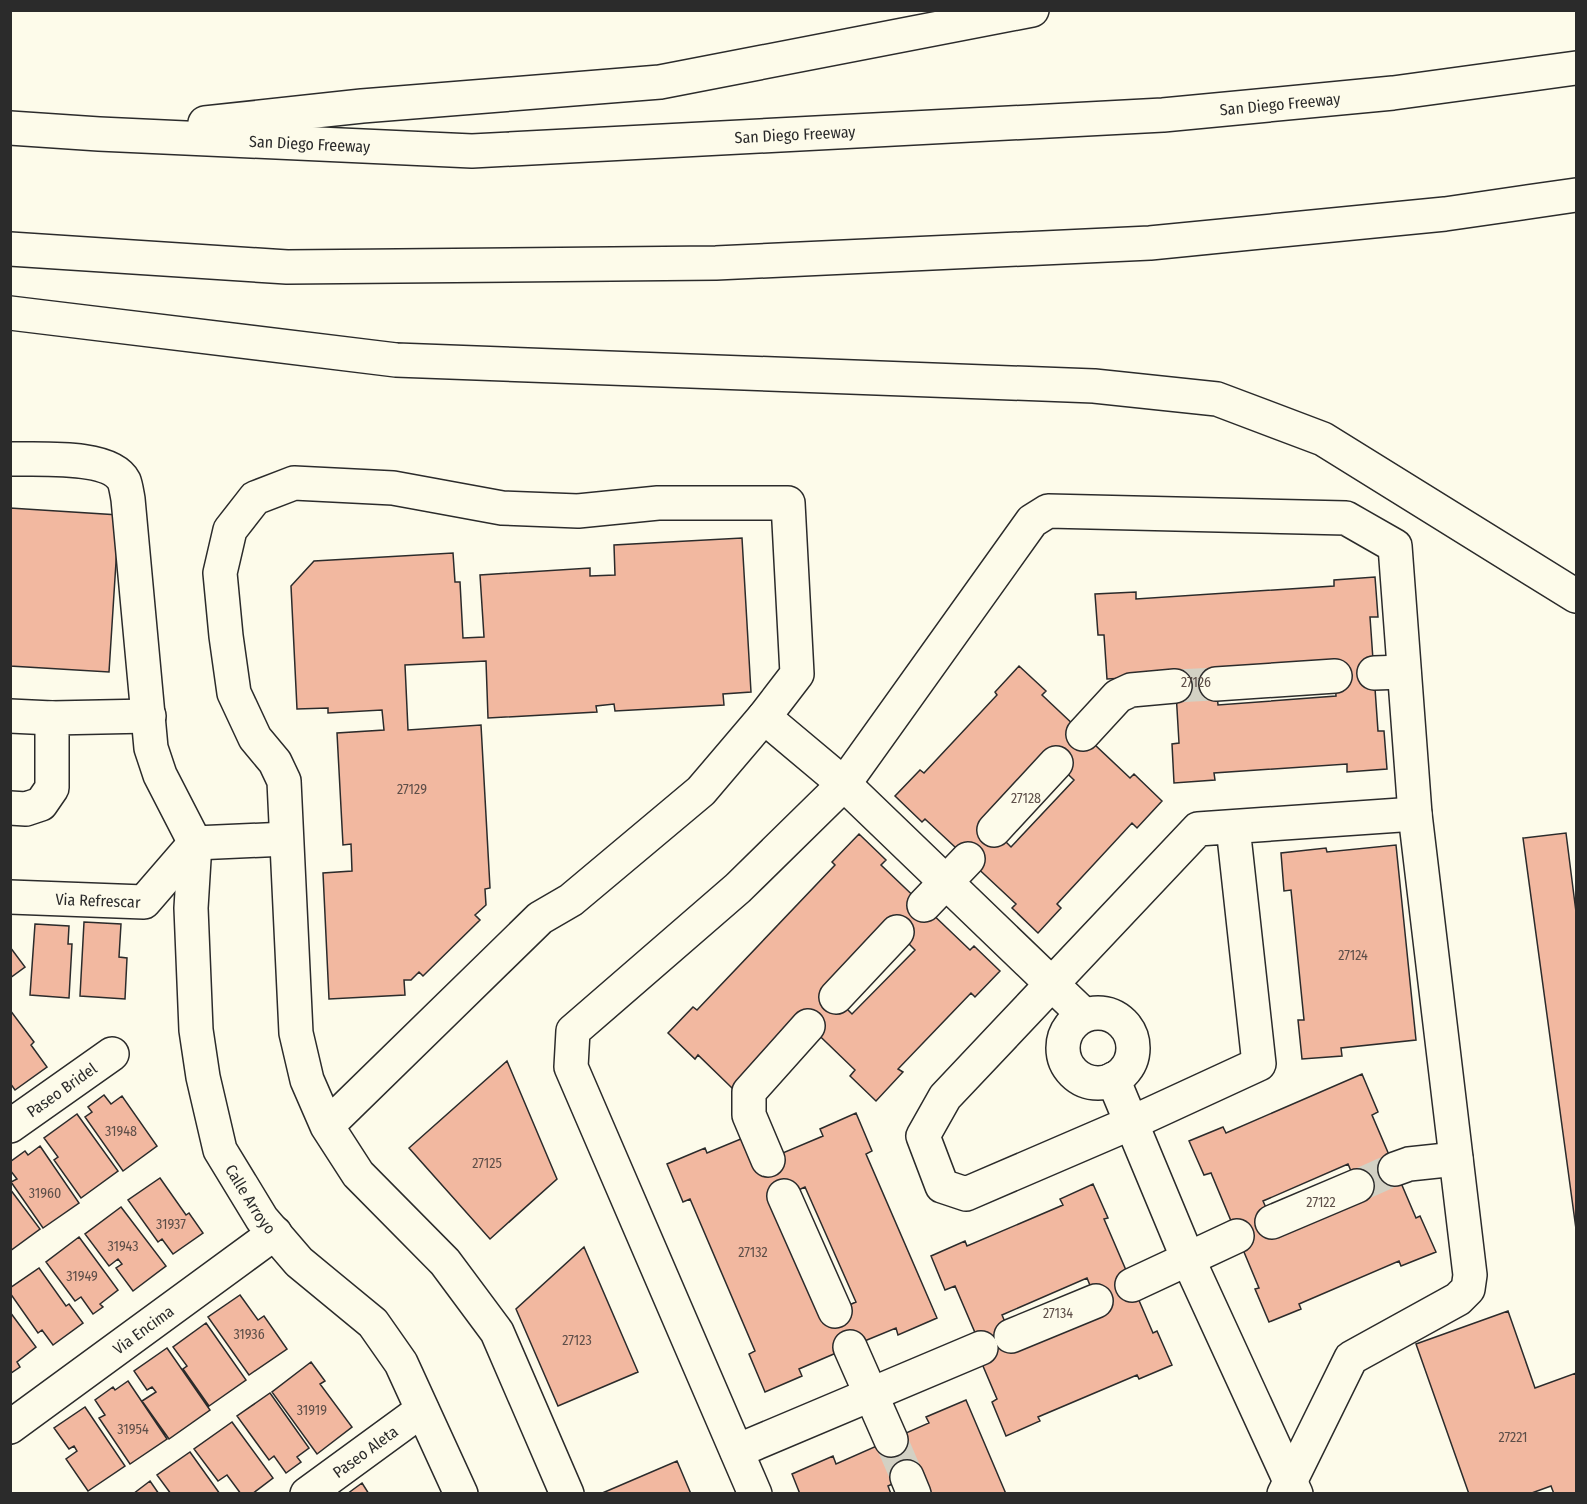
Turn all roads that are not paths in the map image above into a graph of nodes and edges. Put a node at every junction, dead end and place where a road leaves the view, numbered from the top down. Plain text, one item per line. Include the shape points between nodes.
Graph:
1 (1032, 10) edge
2 (1576, 68) edge
3 (10, 128) edge
4 (99, 134) junction
5 (1576, 195) edge
6 (10, 249) edge
7 (10, 313) edge
8 (10, 459) edge
9 (1576, 596) edge
10 (1335, 676) dead end
11 (1216, 684) tunnel mouth
12 (1176, 686) tunnel mouth
13 (10, 716) edge
14 (149, 716) junction
15 (764, 717) junction
16 (52, 718) junction
17 (1083, 734) dead end
18 (1056, 763) dead end
19 (844, 784) junction
20 (10, 808) edge
21 (1415, 814) junction
22 (1233, 827) junction
23 (994, 830) dead end
24 (286, 839) junction
25 (195, 843) junction
26 (968, 859) dead end
27 (935, 894) junction
28 (10, 897) edge
29 (897, 932) dead end
30 (1051, 983) junction
31 (836, 997) dead end
32 (1083, 1015) junction
33 (808, 1026) dead end
34 (112, 1054) dead end
35 (1113, 1079) junction
36 (1131, 1123) junction
37 (10, 1126) edge
38 (327, 1126) junction
39 (1456, 1159) junction
40 (768, 1160) dead end
41 (1395, 1169) tunnel mouth
42 (1357, 1185) tunnel mouth
43 (784, 1196) dead end
44 (1272, 1222) dead end
45 (275, 1233) junction
46 (1238, 1236) dead end
47 (1188, 1259) junction
48 (1132, 1285) dead end
49 (1096, 1300) dead end
50 (835, 1311) dead end
51 (1011, 1336) dead end
52 (850, 1347) dead end
53 (981, 1348) dead end
54 (871, 1395) junction
55 (422, 1410) junction
56 (10, 1426) edge
57 (891, 1440) tunnel mouth
58 (737, 1451) junction
59 (1290, 1489) edge
60 (307, 1494) edge
61 (460, 1494) edge
62 (567, 1494) edge
63 (755, 1494) edge

1 - 4 main road via 660,82 362,106
2 - 4 main road, San Diego Freeway via 1393,93 1163,115 472,151
3 - 4 main road, San Diego Freeway
5 - 6 main road via 1445,214 1150,243 716,263 287,267
7 - 9 main road via 396,360 1094,386 1216,399 1323,439
8 - 14 main road via 93,462 113,470 123,480
10 - 11 main road
12 - 17 main road via 1131,690 1118,696
13 - 16 main road
14 - 16 main road
14 - 25 main road via 151,748 160,775
15 - 19 main road
15 - 24 main road via 797,674 788,503 658,503 567,510 502,508 393,488 294,483 255,498 230,530 220,573 234,693 255,738 275,762 284,781
15 - 38 main road via 701,790 571,900 540,918
16 - 20 main road via 52,788 41,804 26,809
18 - 23 main road
19 - 21 main road via 1032,521 1048,511 1346,518 1395,546 1389,673
19 - 27 main road
19 - 58 main road via 738,888 573,1031 571,1067
21 - 22 main road
21 - 39 main road
22 - 30 main road via 1198,829
22 - 36 main road via 1259,1064
24 - 25 main road
24 - 38 main road via 296,1033 307,1080
25 - 28 main road, Via Refrescar via 144,902
25 - 45 main road, Calle Arroyo via 191,908 193,977 203,1077 220,1150 262,1219
26 - 27 main road
27 - 30 main road
29 - 31 main road
30 - 32 main road
30 - 36 main road via 945,1097 923,1136 942,1186 966,1194
32 - 35 main road via 1107,1013 1118,1019 1131,1038 1130,1062
32 - 35 main road via 1067,1030 1063,1041 1066,1063 1081,1079
33 - 40 main road via 749,1092 749,1115
34 - 37 main road, Paseo Bridel
35 - 36 main road
36 - 47 main road
38 - 62 main road via 358,1174 446,1262 497,1332
39 - 41 main road
39 - 59 main road via 1470,1275 1468,1289 1458,1299 1351,1358
42 - 44 main road
43 - 50 main road
45 - 55 main road, Calle Arroyo via 299,1262 373,1323 401,1363
45 - 56 main road, Via Encima
46 - 47 main road
47 - 48 main road
47 - 59 main road
49 - 51 main road
52 - 54 main road
53 - 54 main road
54 - 57 main road
54 - 58 main road
55 - 60 main road, Paseo Aleta
55 - 61 main road, Calle Arroyo
58 - 63 main road

